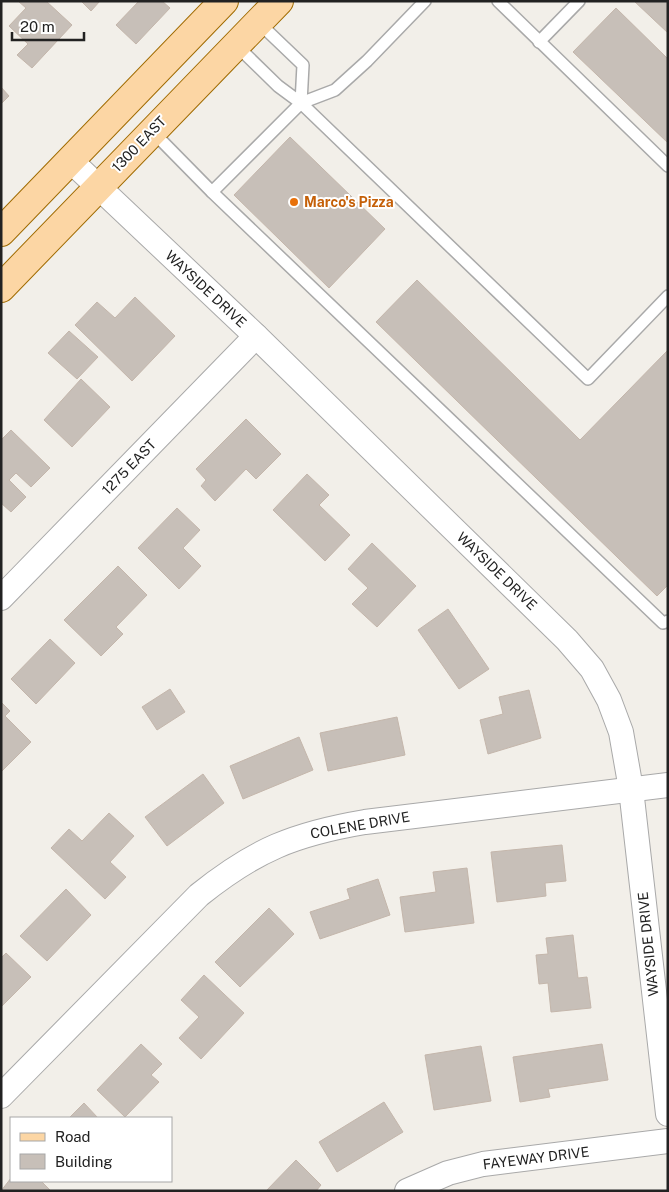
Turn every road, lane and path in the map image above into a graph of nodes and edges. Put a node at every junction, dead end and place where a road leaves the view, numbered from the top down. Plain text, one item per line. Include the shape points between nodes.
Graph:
1 (279, 1) edge
2 (425, 1) edge
3 (498, 1) edge
4 (579, 1) edge
5 (218, 7) edge
6 (258, 22) junction
7 (540, 42) junction
8 (236, 45) junction
9 (301, 104) junction
10 (152, 132) junction
11 (71, 161) junction
12 (668, 166) edge
13 (98, 187) junction
14 (212, 192) junction
15 (1, 232) edge
16 (1, 288) edge
17 (668, 296) edge
18 (256, 336) junction
19 (1, 598) edge
20 (668, 621) edge
21 (668, 785) edge
22 (631, 789) junction
23 (1, 1096) edge
24 (668, 1114) edge
25 (668, 1142) edge
26 (407, 1191) edge

1 - 6 main road, 1300 EAST
2 - 9 lane via 335,90
3 - 7 lane
4 - 7 lane
5 - 8 main road
5 - 11 main road
6 - 8 main road, 1300 EAST
6 - 9 lane via 303,65
7 - 12 lane
8 - 9 lane
8 - 10 main road, 1300 EAST
9 - 14 lane
9 - 17 lane via 588,379
10 - 13 main road, 1300 EAST
10 - 14 lane
11 - 13 street, WAYSIDE DRIVE
11 - 15 main road
13 - 16 main road, 1300 EAST
13 - 18 street, WAYSIDE DRIVE
14 - 20 lane via 663,623
18 - 19 street, 1275 EAST
18 - 22 street, WAYSIDE DRIVE via 567,640 592,669 621,732
21 - 22 street, COLENE DRIVE
22 - 23 street, COLENE DRIVE via 337,826 293,838 258,854 226,873 199,895
22 - 24 street, WAYSIDE DRIVE
25 - 26 street, FAYEWAY DRIVE via 482,1164 448,1173

